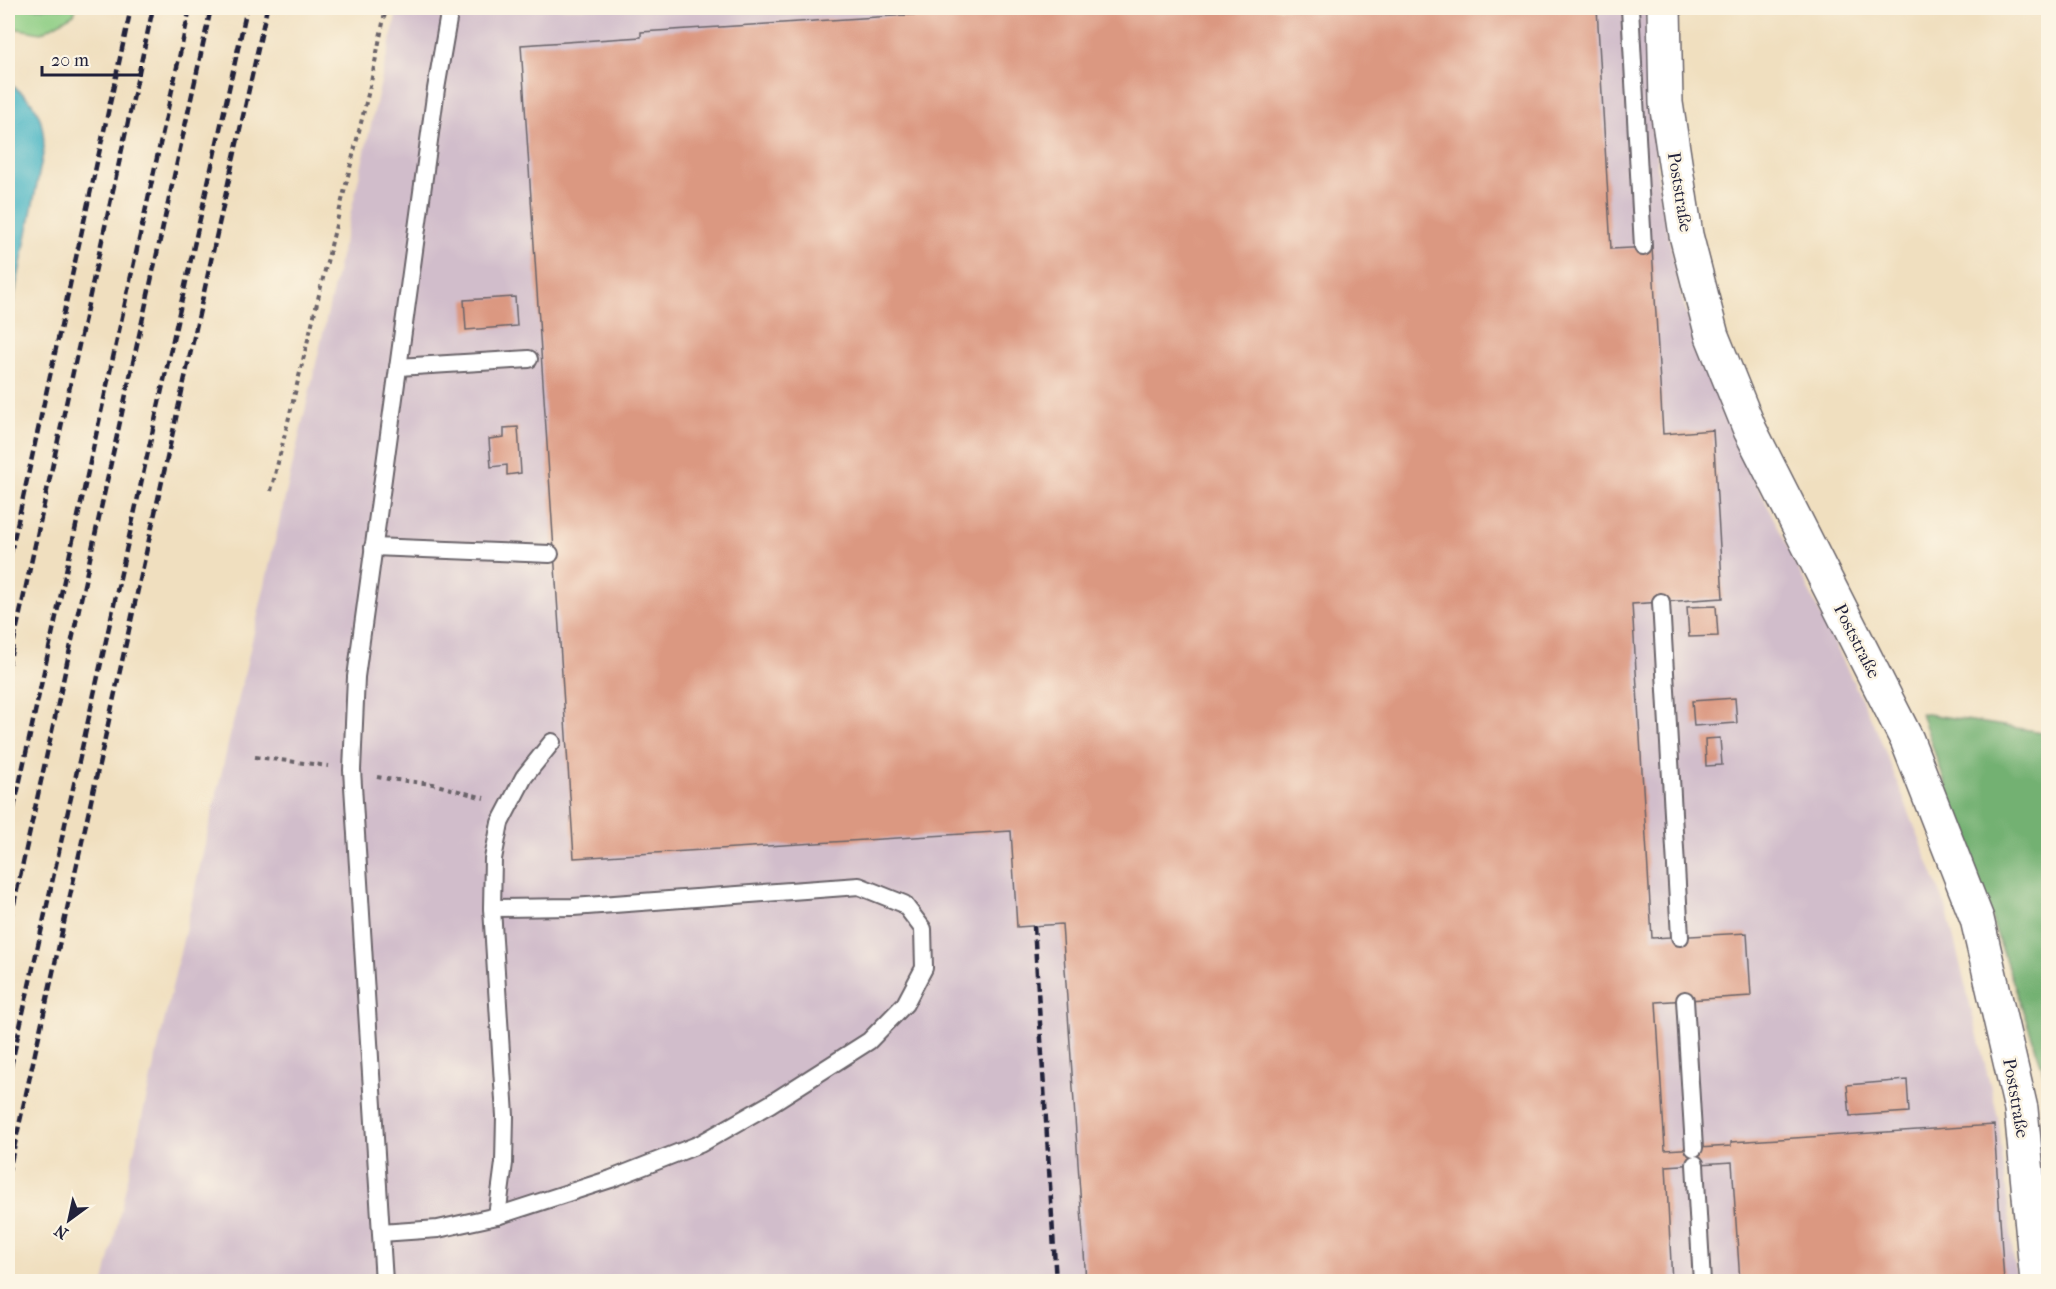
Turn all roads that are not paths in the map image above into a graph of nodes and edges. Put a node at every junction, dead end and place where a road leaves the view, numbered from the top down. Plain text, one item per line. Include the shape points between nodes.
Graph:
1 (450, 8) edge
2 (1630, 8) edge
3 (1664, 8) edge
4 (1642, 247) dead end
5 (529, 360) dead end
6 (398, 367) junction
7 (373, 547) junction
8 (550, 554) dead end
9 (1661, 602) dead end
10 (552, 742) dead end
11 (492, 908) junction
12 (1680, 937) dead end
13 (1685, 1000) dead end
14 (497, 1216) junction
15 (381, 1233) junction
16 (384, 1281) edge
17 (1702, 1281) edge
18 (2037, 1281) edge

1 - 6 lane
2 - 4 lane
3 - 18 street, Poststraße via 1666,103 1686,235 1712,336 1750,430 1907,740 1977,919 2021,1109
5 - 6 lane
6 - 7 lane
7 - 8 lane
7 - 15 lane via 356,677 352,770
9 - 12 lane
10 - 11 lane via 524,777 500,823 493,860
11 - 14 lane via 505,1116
11 - 14 lane via 573,907 859,886 904,904 923,929 924,968 905,1004 869,1041 770,1104 700,1144 611,1179
13 - 17 lane
14 - 15 lane via 438,1229
15 - 16 lane

